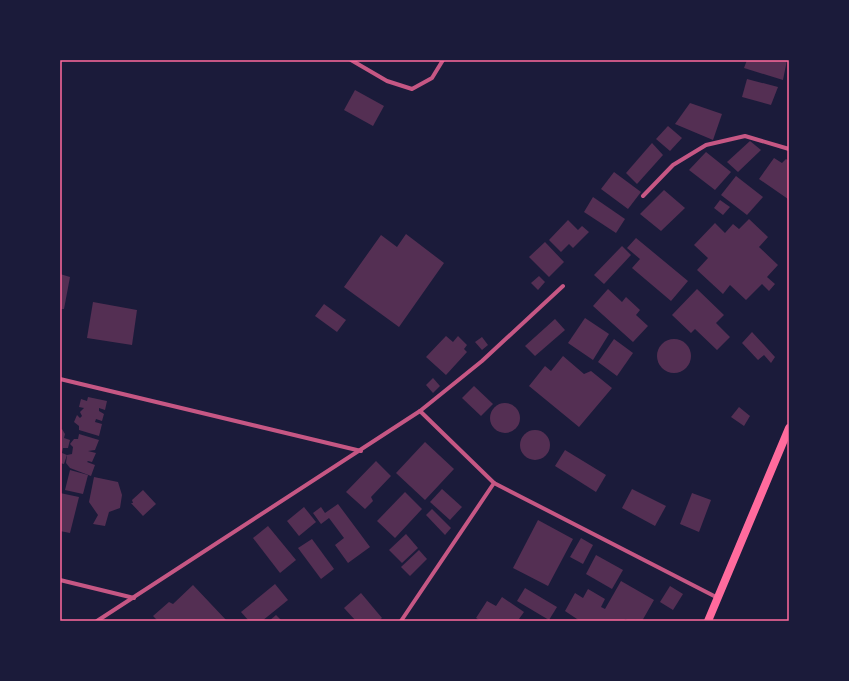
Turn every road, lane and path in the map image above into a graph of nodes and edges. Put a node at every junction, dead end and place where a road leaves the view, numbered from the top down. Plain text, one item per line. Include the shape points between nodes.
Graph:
1 (351, 60) edge
2 (443, 60) edge
3 (789, 150) edge
4 (643, 196) dead end
5 (563, 286) dead end
6 (60, 379) edge
7 (420, 411) junction
8 (789, 428) edge
9 (361, 451) junction
10 (494, 483) junction
11 (60, 580) edge
12 (134, 598) junction
13 (718, 598) junction
14 (97, 621) edge
15 (401, 621) edge
16 (708, 621) edge

1 - 2 street via 387,81 412,89 432,78
3 - 4 street via 746,136 706,145 673,165
5 - 7 street via 482,361
6 - 9 street
7 - 9 street
7 - 10 street
8 - 13 main road
9 - 12 street
10 - 13 street
10 - 15 street
11 - 12 street
12 - 14 street
13 - 16 main road

